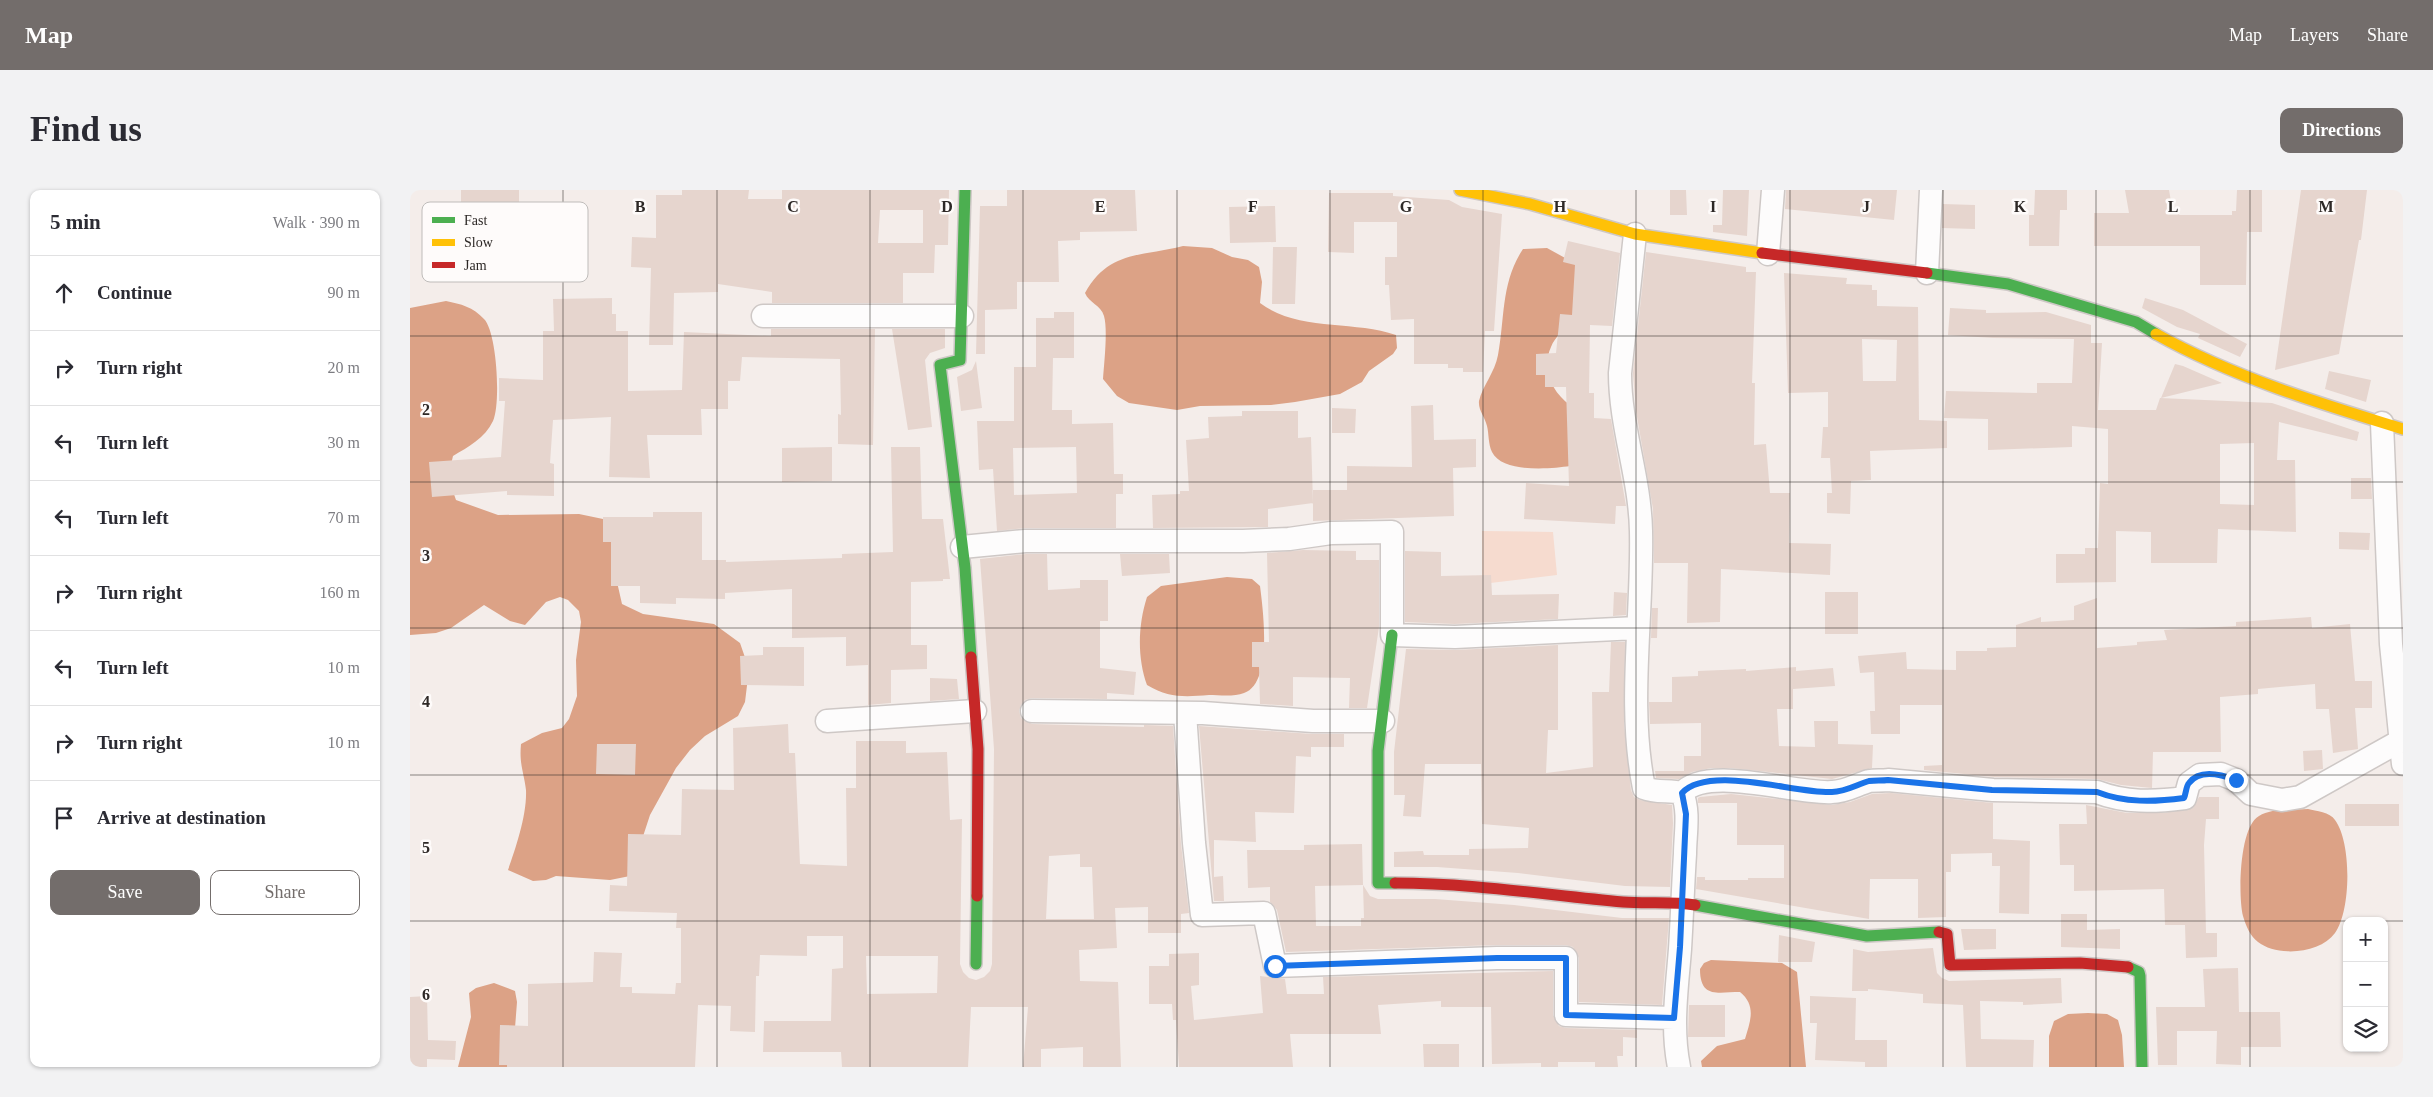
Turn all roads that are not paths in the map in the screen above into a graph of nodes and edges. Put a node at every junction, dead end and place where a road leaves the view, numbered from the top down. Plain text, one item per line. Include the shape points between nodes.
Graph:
1 (965, 190) edge
2 (1460, 190) edge
3 (1773, 190) edge
4 (1931, 190) edge
5 (1635, 234) junction
6 (1768, 254) junction
7 (1928, 273) junction
8 (763, 316) dead end
9 (962, 316) junction
10 (2392, 426) edge
11 (962, 547) junction
12 (1637, 628) junction
13 (1392, 635) junction
14 (975, 711) junction
15 (1032, 711) dead end
16 (1185, 713) junction
17 (827, 721) dead end
18 (1383, 721) junction
19 (2400, 740) junction
20 (2403, 764) edge
21 (1682, 793) junction
22 (1682, 903) junction
23 (976, 964) dead end
24 (1674, 1018) junction
25 (1679, 1067) edge
26 (2142, 1067) edge

1 - 9 street
2 - 5 street via 1530,204
3 - 6 street
4 - 7 street
5 - 6 street
5 - 12 street via 1620,396 1634,467 1641,529
6 - 7 street
7 - 10 street via 2008,284 2136,322 2188,351 2270,386
8 - 9 street
9 - 11 street via 960,360 940,365
10 - 19 street via 2388,582
11 - 13 street via 1025,540 1289,539 1331,533 1392,532
11 - 14 street
12 - 13 street via 1455,637
12 - 21 street via 1637,728 1644,788
13 - 18 street
14 - 17 street
14 - 23 street via 978,749
15 - 16 street
16 - 18 street via 1314,721
16 - 24 street via 1202,915 1264,913 1275,966 1566,958 1566,1015
18 - 22 street via 1378,751 1378,882 1516,888 1596,899
19 - 20 street
19 - 21 street via 2300,797 2282,800 2251,794 2236,780 2221,774 2200,775 2189,783 2184,798 2163,801 2131,801 2097,792 1992,790 1888,780 1870,781 1833,792 1757,782 1708,782 1696,784
21 - 22 street via 1686,814
22 - 24 street
22 - 26 street via 1867,936 1942,932 1947,934 1950,965 2103,962 2129,965 2140,976
24 - 25 street

